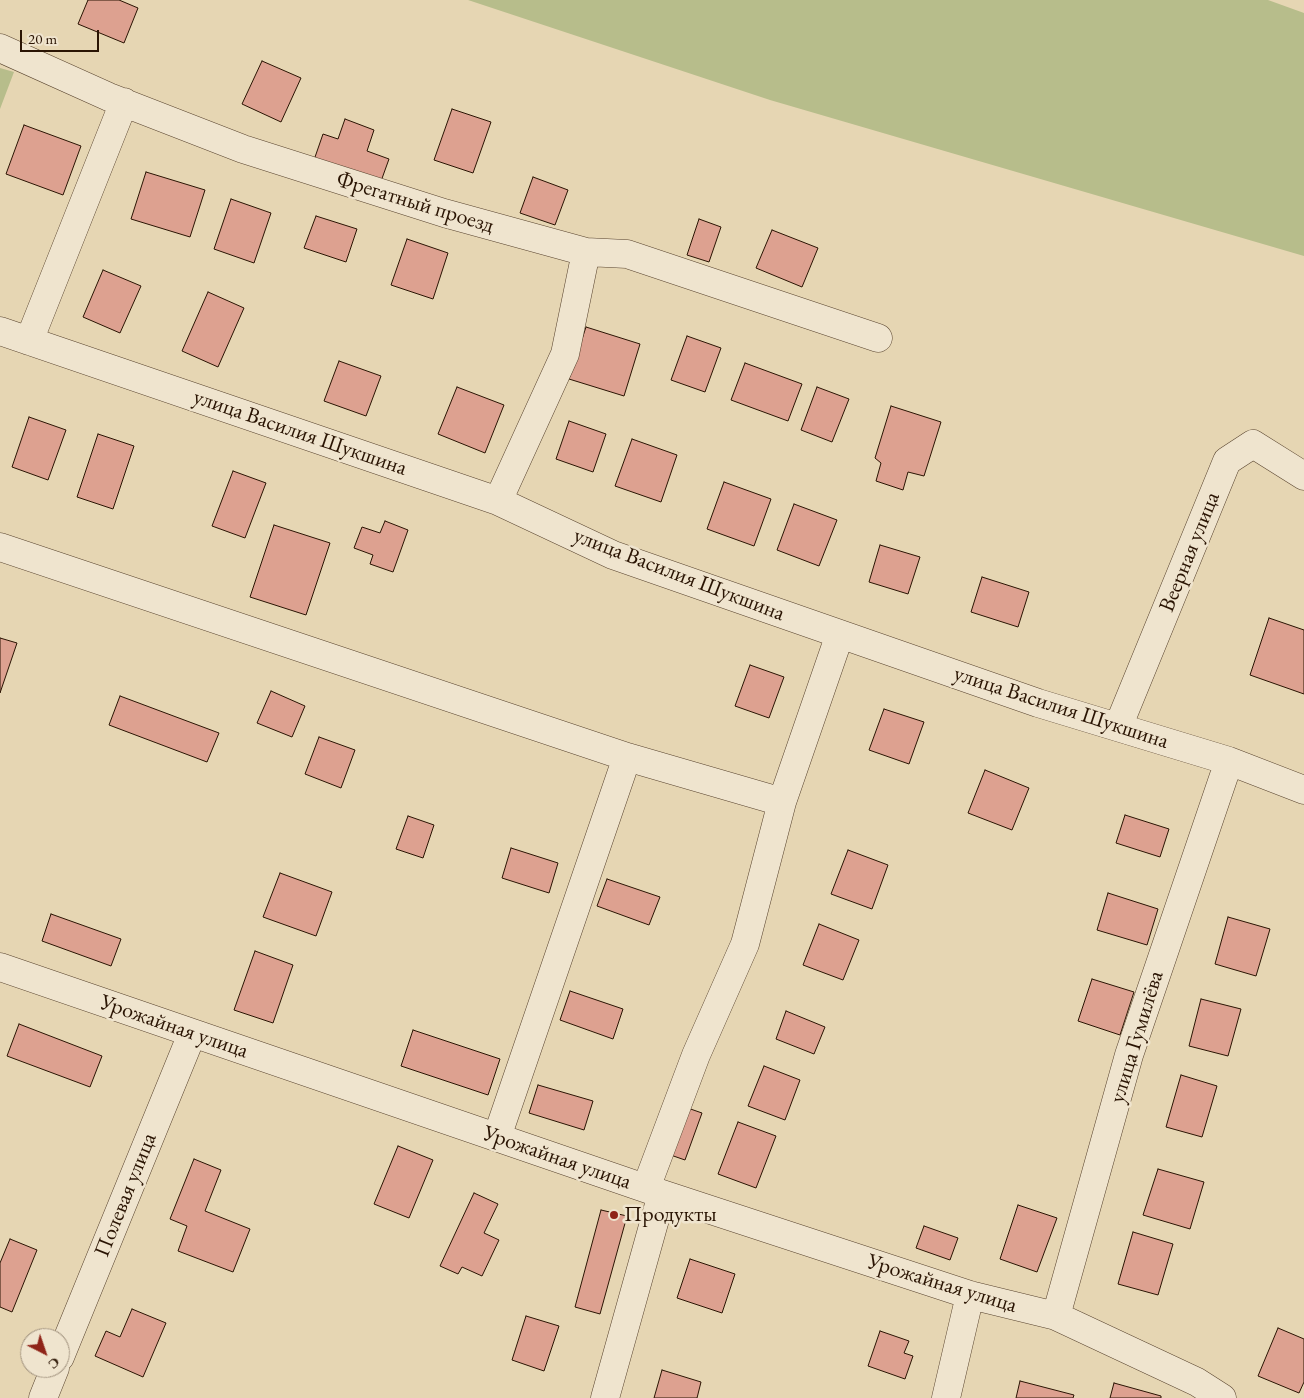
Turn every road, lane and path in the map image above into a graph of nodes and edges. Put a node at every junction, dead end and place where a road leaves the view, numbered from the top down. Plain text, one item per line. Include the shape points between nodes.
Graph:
1 (0, 48) edge
2 (124, 102) junction
3 (586, 252) junction
4 (0, 331) edge
5 (878, 338) dead end
6 (29, 341) junction
7 (1304, 476) edge
8 (498, 501) junction
9 (0, 547) edge
10 (840, 634) junction
11 (1118, 727) junction
12 (628, 757) junction
13 (1229, 761) junction
14 (1304, 790) edge
15 (782, 802) junction
16 (0, 967) edge
17 (192, 1034) junction
18 (497, 1137) junction
19 (654, 1191) junction
20 (970, 1295) junction
21 (1056, 1316) junction
22 (70, 1333) edge
23 (51, 1378) edge
24 (1194, 1390) edge
25 (43, 1398) edge
26 (605, 1398) edge
27 (946, 1398) edge
28 (1222, 1398) edge

1 - 2 street, Фрегатный проезд
2 - 3 street, Фрегатный проезд via 243,149 444,213
2 - 6 street
3 - 5 street, Фрегатный проезд via 626,254
3 - 8 street via 564,354
4 - 6 street, улица Василия Шукшина
6 - 8 street, улица Василия Шукшина
7 - 11 street, Веерная улица via 1253,444 1227,461
8 - 10 street, улица Василия Шукшина via 613,555
9 - 12 street
10 - 11 street, улица Василия Шукшина via 1038,703
10 - 15 street
11 - 13 street, улица Василия Шукшина
12 - 15 street
12 - 18 street
13 - 14 street, улица Василия Шукшина
13 - 21 street, улица Гумилёва via 1129,1055
15 - 19 street via 746,944 696,1055
16 - 17 street, Урожайная улица
17 - 18 street, Урожайная улица
17 - 22 street, Полевая улица
18 - 19 street, Урожайная улица
19 - 20 street, Урожайная улица
19 - 26 street
20 - 21 street, Урожайная улица
20 - 27 street
21 - 24 street, Урожайная улица
23 - 25 street
24 - 28 street, Урожайная улица

